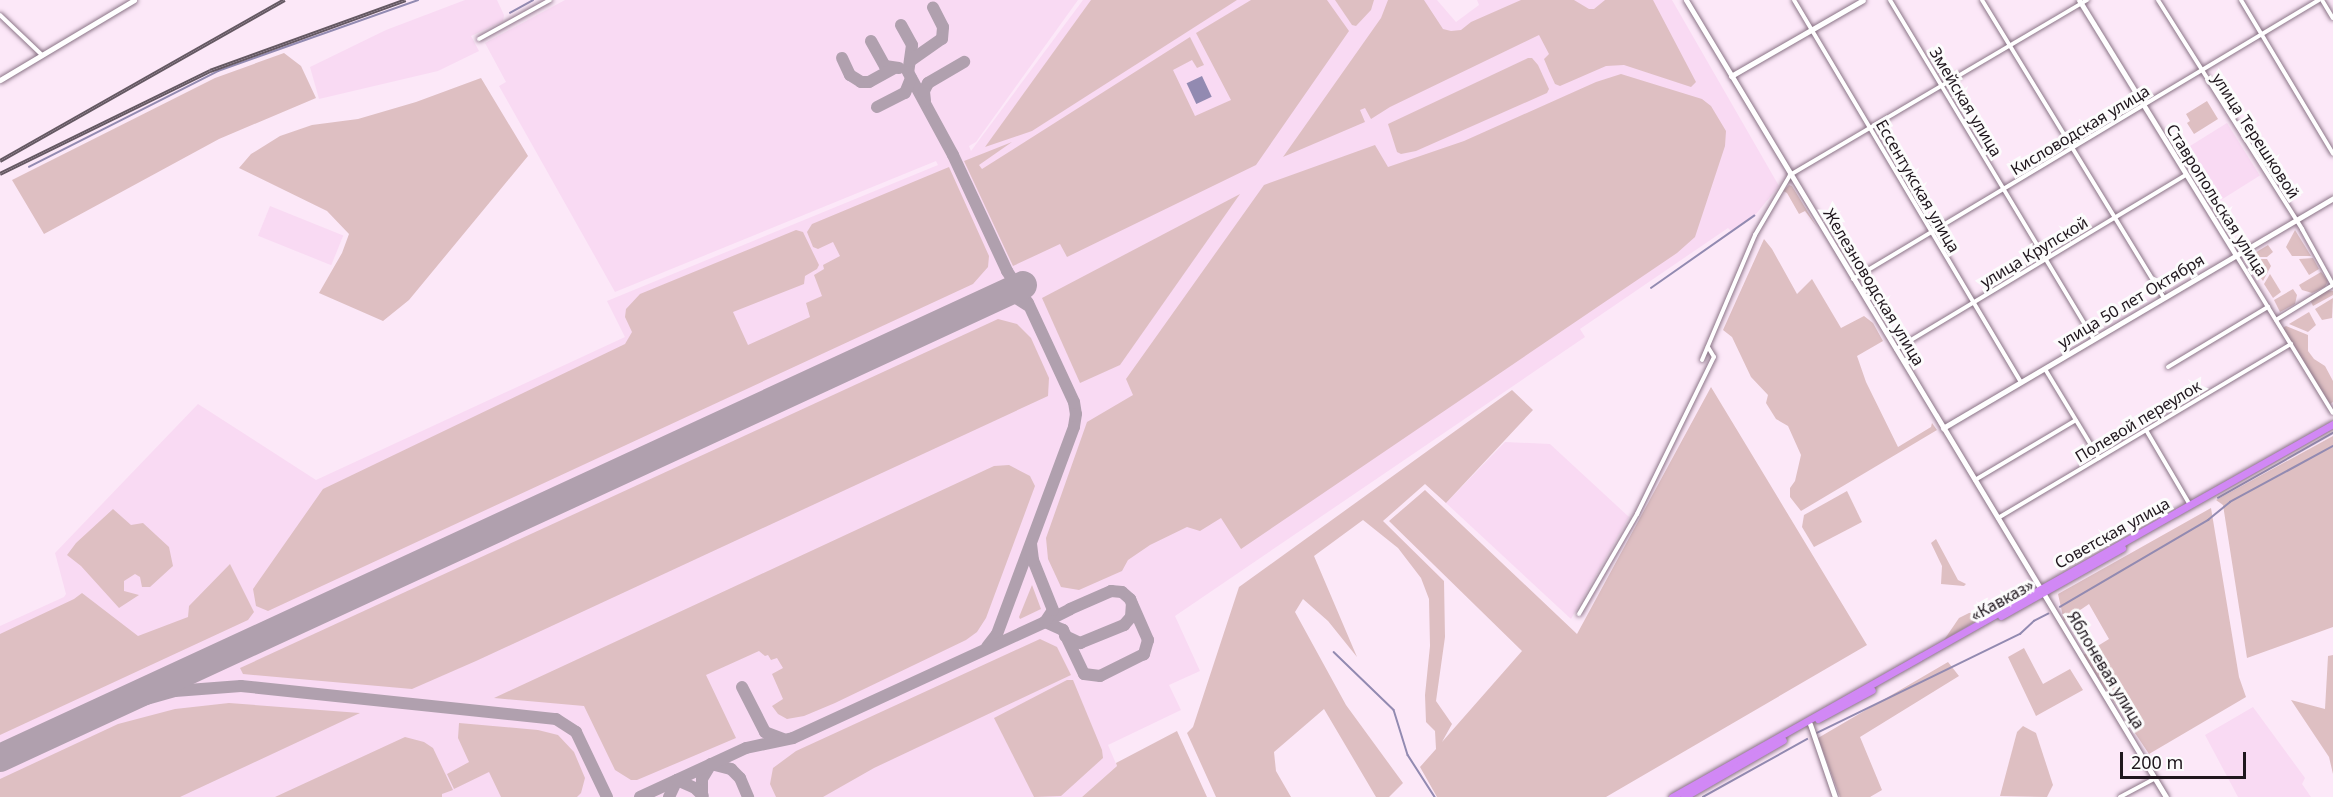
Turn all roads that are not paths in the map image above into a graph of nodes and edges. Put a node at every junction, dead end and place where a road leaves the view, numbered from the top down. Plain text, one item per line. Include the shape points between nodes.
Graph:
1 (134, 0) edge
2 (550, 0) edge
3 (1686, 0) edge
4 (1794, 0) edge
5 (1863, 0) edge
6 (1890, 0) edge
7 (1982, 0) edge
8 (2087, 0) edge
9 (2158, 0) edge
10 (2241, 0) edge
11 (2321, 0) edge
12 (2080, 2) edge
13 (0, 15) edge
14 (2333, 18) edge
15 (1811, 29) junction
16 (2262, 36) junction
17 (479, 39) dead end
18 (2008, 46) junction
19 (42, 55) junction
20 (2201, 72) junction
21 (1731, 76) junction
22 (0, 80) edge
23 (1943, 86) junction
24 (2143, 107) junction
25 (1869, 127) junction
26 (2071, 149) junction
27 (2333, 154) edge
28 (1790, 175) junction
29 (2186, 175) junction
30 (2003, 189) junction
31 (2333, 198) edge
32 (2115, 218) junction
33 (2295, 220) junction
34 (1931, 233) junction
35 (2235, 254) junction
36 (2046, 260) junction
37 (1853, 279) junction
38 (2333, 285) edge
39 (2163, 298) junction
40 (1972, 303) junction
41 (2268, 307) junction
42 (2276, 320) junction
43 (2095, 340) junction
44 (2291, 344) junction
45 (1707, 346) junction
46 (1896, 350) junction
47 (1701, 360) dead end
48 (2168, 367) dead end
49 (2045, 369) junction
50 (2021, 384) junction
51 (2333, 413) edge
52 (2076, 420) junction
53 (2333, 425) edge
54 (1943, 428) junction
55 (2146, 430) junction
56 (2099, 458) junction
57 (1975, 480) junction
58 (2190, 506) junction
59 (1998, 518) junction
60 (2042, 590) junction
61 (1579, 614) dead end
62 (1810, 724) junction
63 (2155, 778) junction
64 (1672, 797) edge
65 (1684, 797) edge
66 (1835, 797) edge
67 (2120, 797) edge
68 (2166, 797) edge

1 - 19 main road
2 - 17 street
3 - 21 main road, Железноводская улица
4 - 15 street, Ессентукская улица
5 - 15 main road
6 - 23 street, Змейская улица
7 - 18 street
8 - 12 street
9 - 20 street, улица Терешковой
10 - 16 street
11 - 14 street
11 - 16 street, Кисловодская улица
12 - 18 street
12 - 24 main road, Ставропольская улица
13 - 19 street
15 - 21 main road
15 - 25 street, Ессентукская улица
16 - 20 street, Кисловодская улица
16 - 27 street
18 - 23 street
18 - 26 street
19 - 22 main road
20 - 24 street, Кисловодская улица
20 - 33 street, улица Терешковой
21 - 28 main road, Железноводская улица
23 - 25 street
23 - 30 street, Змейская улица
24 - 26 street, Кисловодская улица
24 - 29 main road, Ставропольская улица
25 - 28 street
25 - 34 street, Ессентукская улица
26 - 30 street, Кисловодская улица
26 - 32 street
28 - 37 main road, Железноводская улица
28 - 45 street via 1755,235
29 - 32 street, улица Крупской
29 - 35 main road, Ставропольская улица
30 - 34 street, Кисловодская улица
30 - 36 street, Змейская улица
31 - 33 main road, улица 50 лет Октября
32 - 36 street, улица Крупской
32 - 39 street
33 - 35 main road, улица 50 лет Октября
33 - 38 street, улица Терешковой
34 - 37 street, Кисловодская улица
34 - 40 street, Ессентукская улица
35 - 39 main road, улица 50 лет Октября
35 - 41 street, Ставропольская улица
36 - 40 street, улица Крупской
36 - 43 street, Змейская улица
37 - 46 main road, Железноводская улица
38 - 42 street
39 - 43 main road, улица 50 лет Октября
40 - 46 street, улица Крупской
40 - 50 street, Ессентукская улица
41 - 42 street, Ставропольская улица
41 - 48 street
42 - 44 street, Ставропольская улица
43 - 49 main road, улица 50 лет Октября
44 - 51 street, Ставропольская улица
44 - 55 street, Полевой переулок
45 - 47 street
45 - 61 street via 1713,357 1637,514
46 - 54 main road, Железноводская улица
49 - 50 main road, улица 50 лет Октября
49 - 52 street
50 - 54 main road, улица 50 лет Октября
52 - 56 street
52 - 57 street
53 - 58 highway, Советская улица
53 - 60 highway, «Кавказ»
54 - 57 main road, Железноводская улица
55 - 56 street, Полевой переулок
55 - 58 street
56 - 59 street, Полевой переулок
57 - 59 main road, Железноводская улица
58 - 60 highway, Советская улица
59 - 60 main road, Железноводская улица
60 - 62 highway, «Кавказ»
60 - 63 main road, Яблоневая улица
60 - 64 highway, Советская улица
62 - 65 highway, «Кавказ»
62 - 66 main road
63 - 67 street
63 - 68 main road, Яблоневая улица

